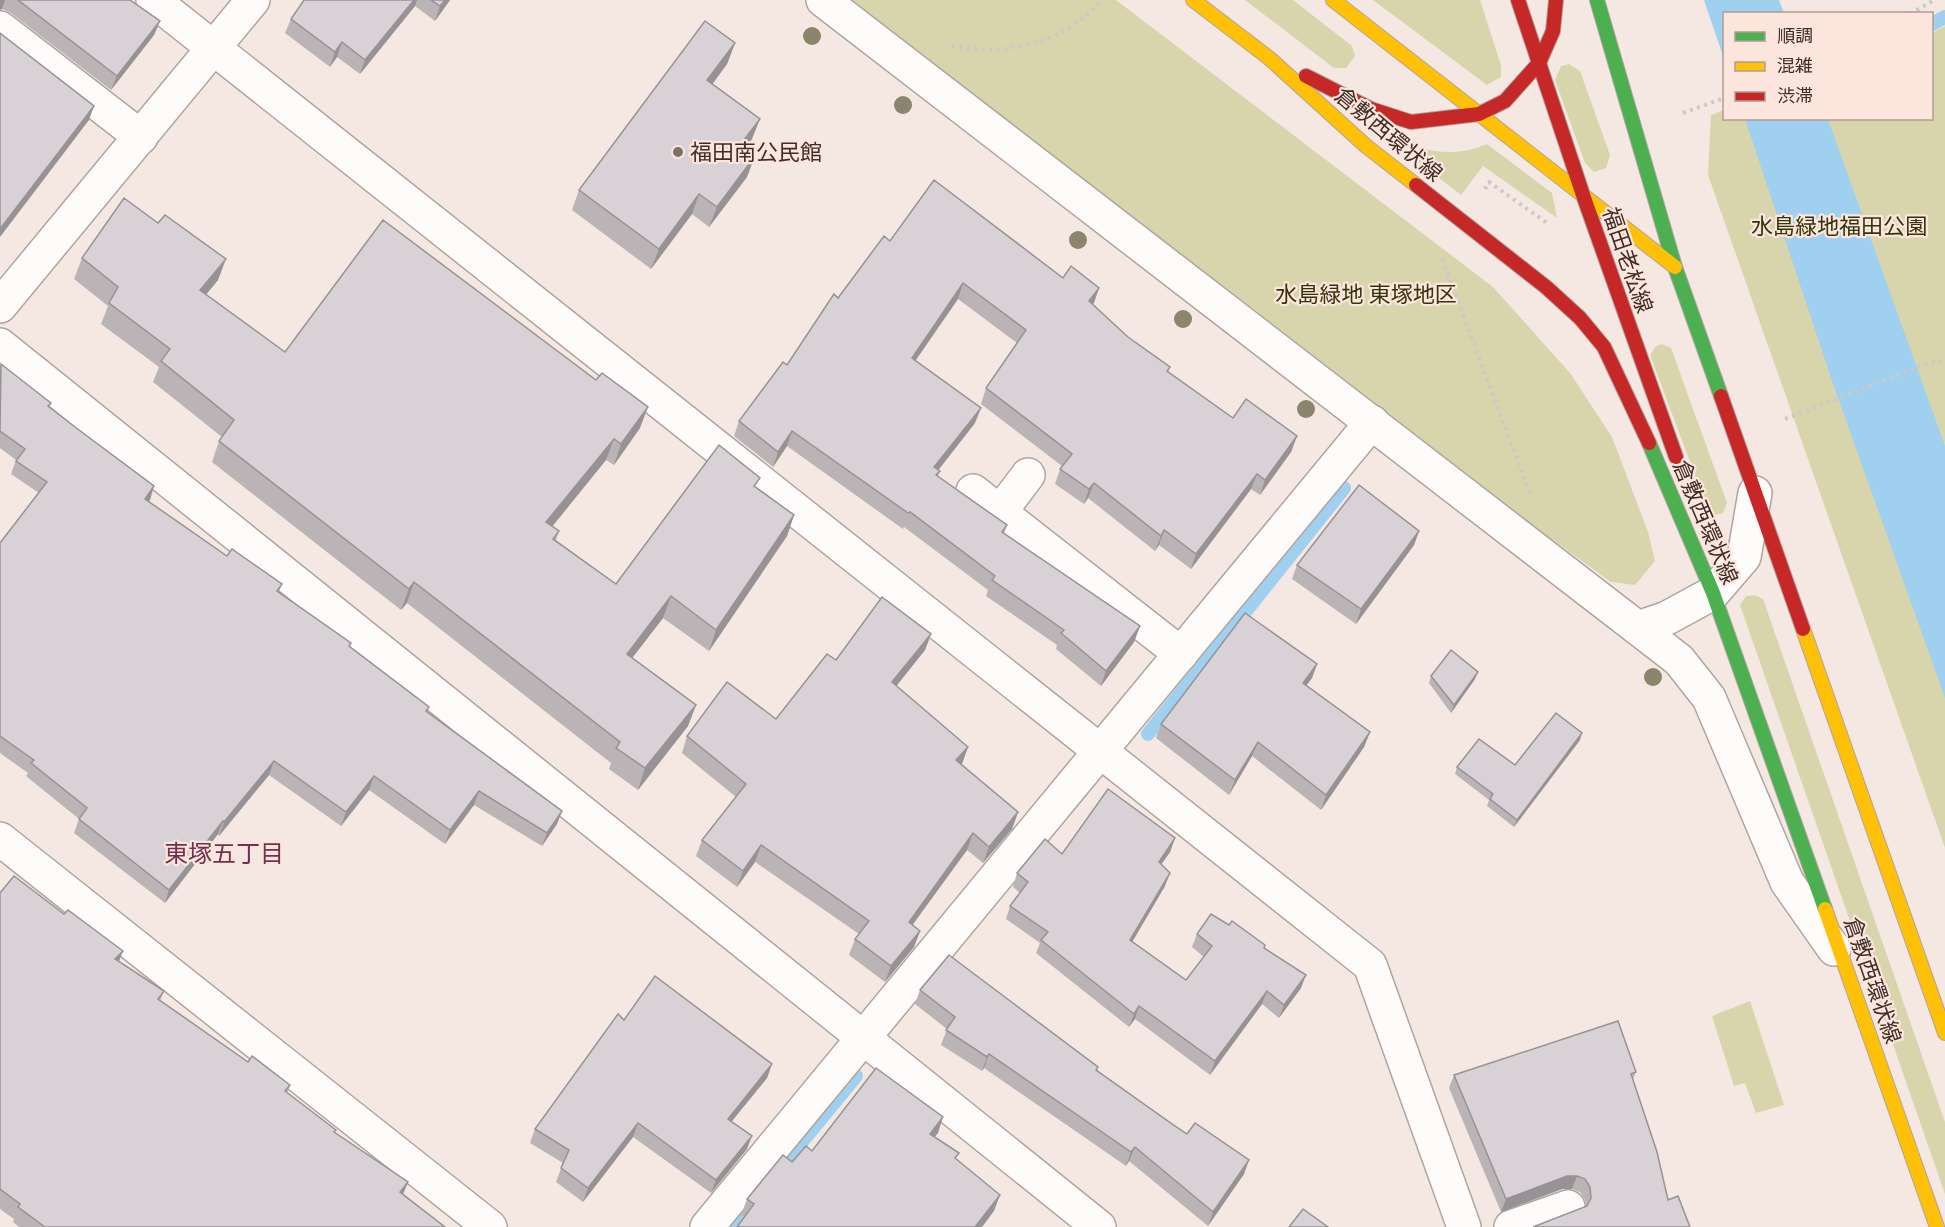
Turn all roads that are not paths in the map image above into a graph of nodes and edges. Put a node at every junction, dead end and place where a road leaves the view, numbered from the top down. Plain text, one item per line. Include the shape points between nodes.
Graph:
1 (153, 0) edge
2 (253, 0) edge
3 (823, 0) edge
4 (1193, 0) edge
5 (1334, 0) edge
6 (1518, 0) edge
7 (1556, 0) edge
8 (1597, 0) edge
9 (0, 28) edge
10 (214, 48) junction
11 (1269, 58) junction
12 (1539, 63) junction
13 (1479, 114) junction
14 (141, 136) junction
15 (1583, 195) junction
16 (1675, 267) junction
17 (0, 306) edge
18 (0, 345) edge
19 (1372, 422) junction
20 (1028, 475) dead end
21 (974, 491) dead end
22 (1755, 493) junction
23 (1000, 512) junction
24 (1691, 535) junction
25 (1713, 593) junction
26 (1638, 628) junction
27 (1181, 654) junction
28 (1099, 752) junction
29 (0, 839) edge
30 (1848, 969) junction
31 (1945, 1032) edge
32 (863, 1039) junction
33 (1568, 1208) edge
34 (490, 1227) edge
35 (707, 1227) edge
36 (1099, 1227) edge
37 (1464, 1227) edge
38 (1511, 1227) edge
39 (1937, 1227) edge

1 - 10 street
2 - 10 street
3 - 19 street
4 - 11 main road, 倉敷西環状線
5 - 13 main road
6 - 12 main road, 福田老松線
7 - 12 main road via 1553,31
8 - 16 main road, 福田老松線
9 - 14 street
10 - 14 street
10 - 28 street
11 - 13 main road via 1371,109 1411,122
11 - 24 main road, 倉敷西環状線 via 1366,146 1580,318 1604,347
12 - 13 main road via 1505,101
12 - 15 main road, 福田老松線
13 - 15 main road
14 - 17 street
15 - 16 main road
15 - 24 main road, 福田老松線 via 1679,472
16 - 22 main road
18 - 32 street
19 - 26 street
19 - 27 street
20 - 23 street
21 - 23 street
22 - 25 street via 1744,557
22 - 31 main road
23 - 27 street
24 - 25 main road, 倉敷西環状線
25 - 26 street via 1667,618
25 - 30 main road, 倉敷西環状線
26 - 30 street via 1679,660 1709,698 1787,882
27 - 28 street
28 - 32 street
28 - 37 street via 1370,965
29 - 34 street
30 - 39 main road, 倉敷西環状線
32 - 35 street
32 - 36 street
33 - 38 street

